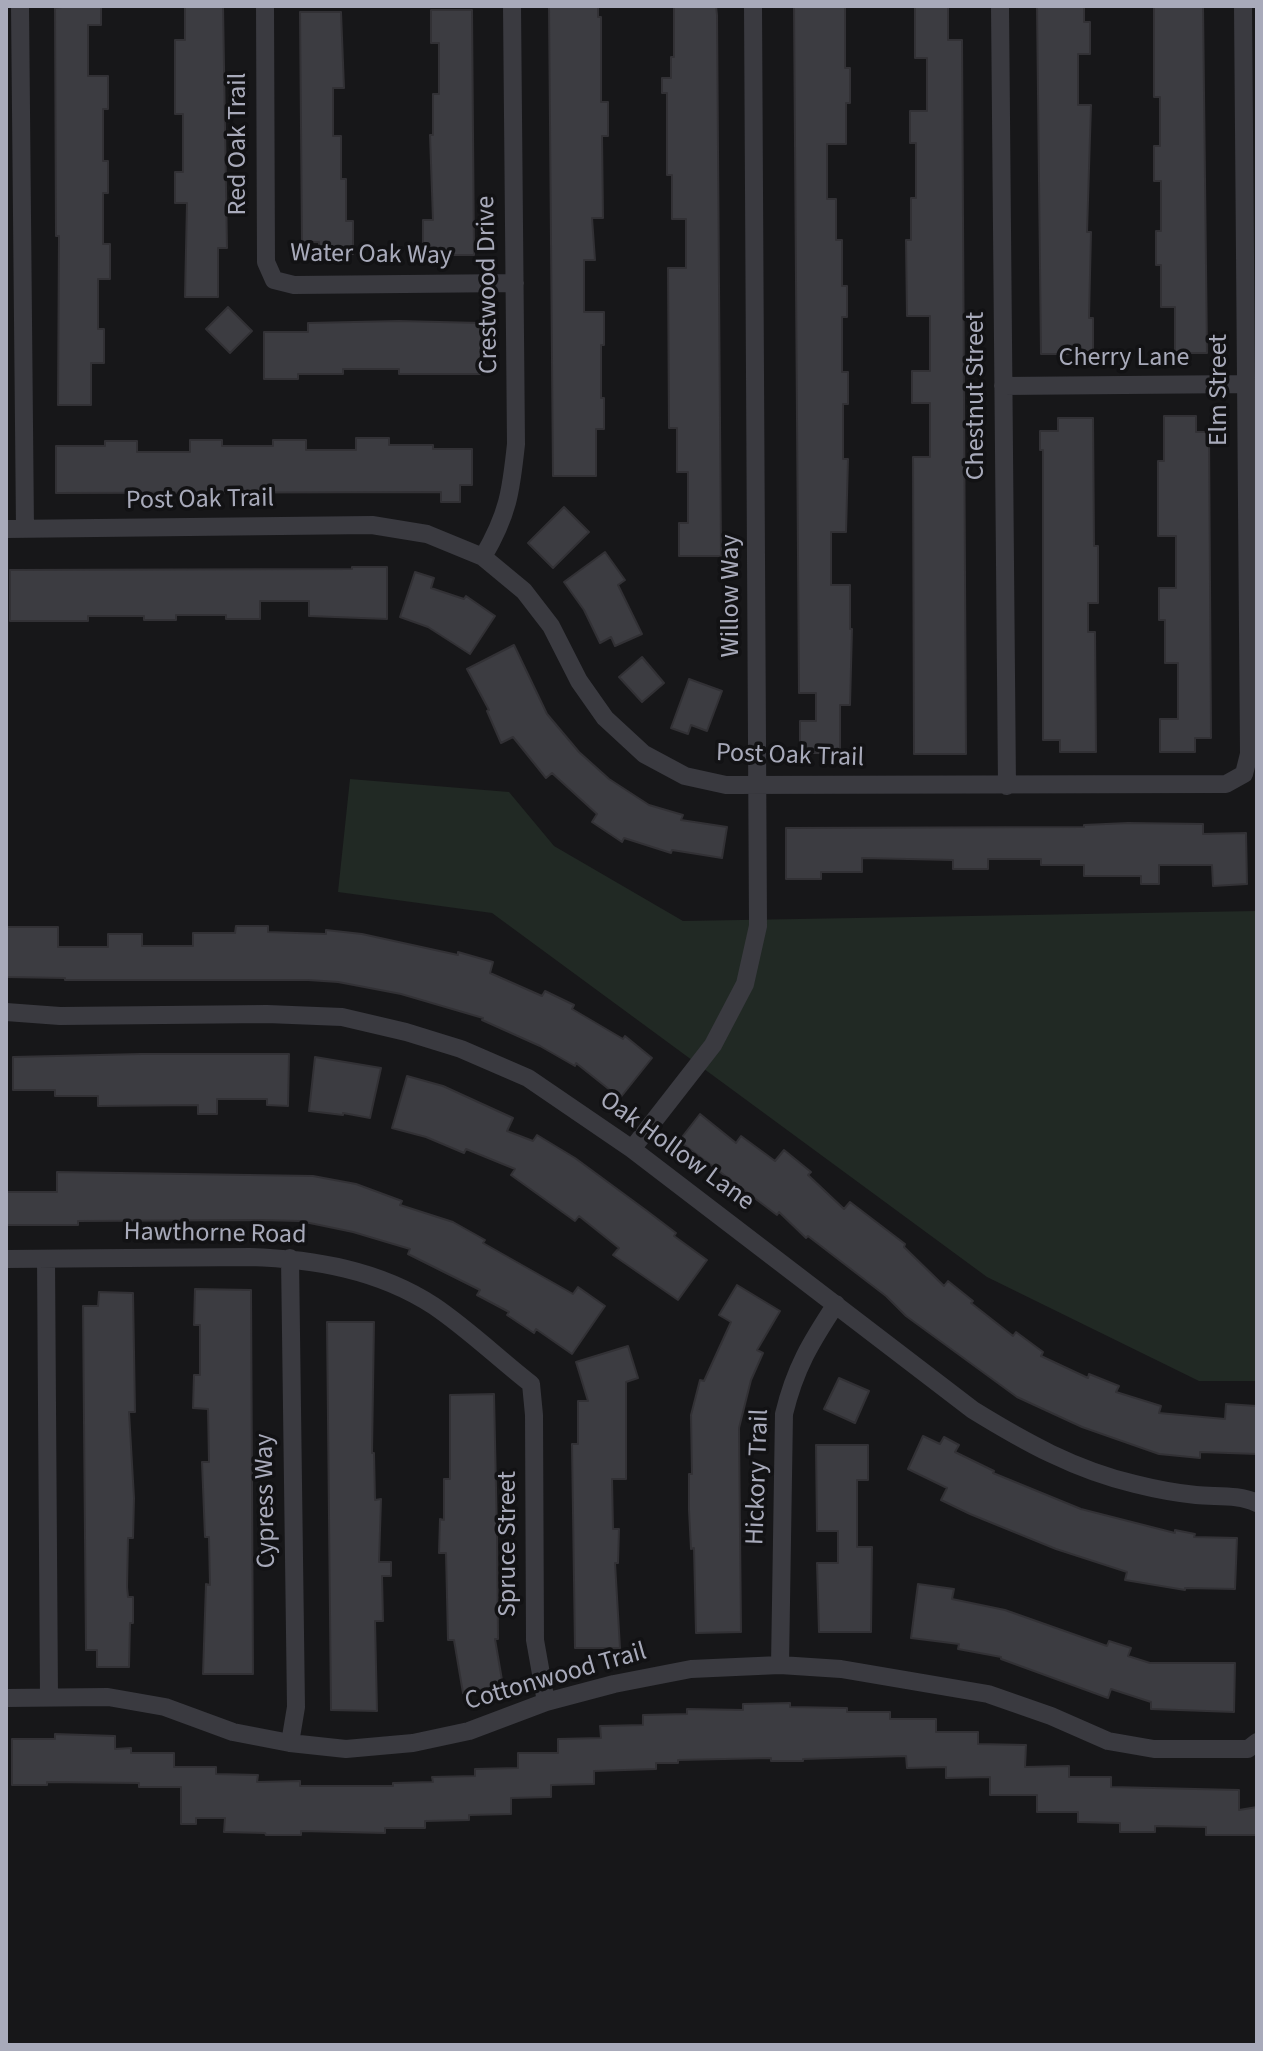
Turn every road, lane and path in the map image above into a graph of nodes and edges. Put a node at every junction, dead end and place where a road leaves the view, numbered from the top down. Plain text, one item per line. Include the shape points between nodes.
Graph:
1 (20, 6) edge
2 (265, 6) edge
3 (512, 6) edge
4 (753, 6) edge
5 (1000, 6) edge
6 (1243, 6) edge
7 (274, 280) joint
8 (515, 283) junction
9 (1246, 384) junction
10 (1003, 386) junction
11 (6, 529) edge
12 (25, 529) junction
13 (483, 557) junction
14 (1252, 681) edge
15 (1244, 774) joint
16 (1007, 786) junction
17 (759, 787) junction
18 (6, 1012) edge
19 (632, 1149) junction
20 (290, 1258) junction
21 (6, 1259) edge
22 (46, 1259) junction
23 (836, 1304) junction
24 (531, 1384) joint
25 (1257, 1503) edge
26 (780, 1665) junction
27 (49, 1697) junction
28 (6, 1698) edge
29 (546, 1702) junction
30 (1257, 1742) edge
31 (290, 1743) junction

1 - 12 street
2 - 7 street, Red Oak Trail via 266,262
3 - 8 street, Crestwood Drive
4 - 17 street, Willow Way
5 - 10 street, Chestnut Street
6 - 9 street, Elm Street
7 - 8 street, Water Oak Way via 294,285
8 - 13 street, Crestwood Drive via 512,487 502,525
9 - 10 street, Cherry Lane
9 - 14 street, Elm Street
10 - 16 street, Chestnut Street
11 - 12 street, Post Oak Trail
12 - 13 street, Post Oak Trail via 372,525 427,534
13 - 17 street, Post Oak Trail via 524,591 605,718 644,754 685,776
14 - 15 street, Elm Street
15 - 16 street, Post Oak Trail via 1226,784
16 - 17 street, Post Oak Trail
17 - 19 street, Willow Way via 758,926 745,984 713,1045
18 - 19 street, Oak Hollow Lane via 342,1017 461,1049 528,1078
19 - 23 street, Oak Hollow Lane
20 - 22 street, Hawthorne Road
20 - 24 street, Hawthorne Road via 341,1266 391,1284 433,1306
20 - 31 street, Cypress Way via 296,1707
21 - 22 street, Hawthorne Road
22 - 27 street
23 - 25 street, Oak Hollow Lane via 973,1410 1029,1445 1084,1470 1136,1484
23 - 26 street, Hickory Trail via 797,1370 784,1414
24 - 29 street, Spruce Street via 535,1640
26 - 29 street, Cottonwood Trail via 691,1669
26 - 30 street, Cottonwood Trail via 841,1669 988,1694 1108,1741 1154,1749 1248,1749
27 - 28 street, Cottonwood Trail
27 - 31 street, Cottonwood Trail via 108,1697 165,1707 233,1732
29 - 31 street, Cottonwood Trail via 469,1731 413,1743 346,1749

